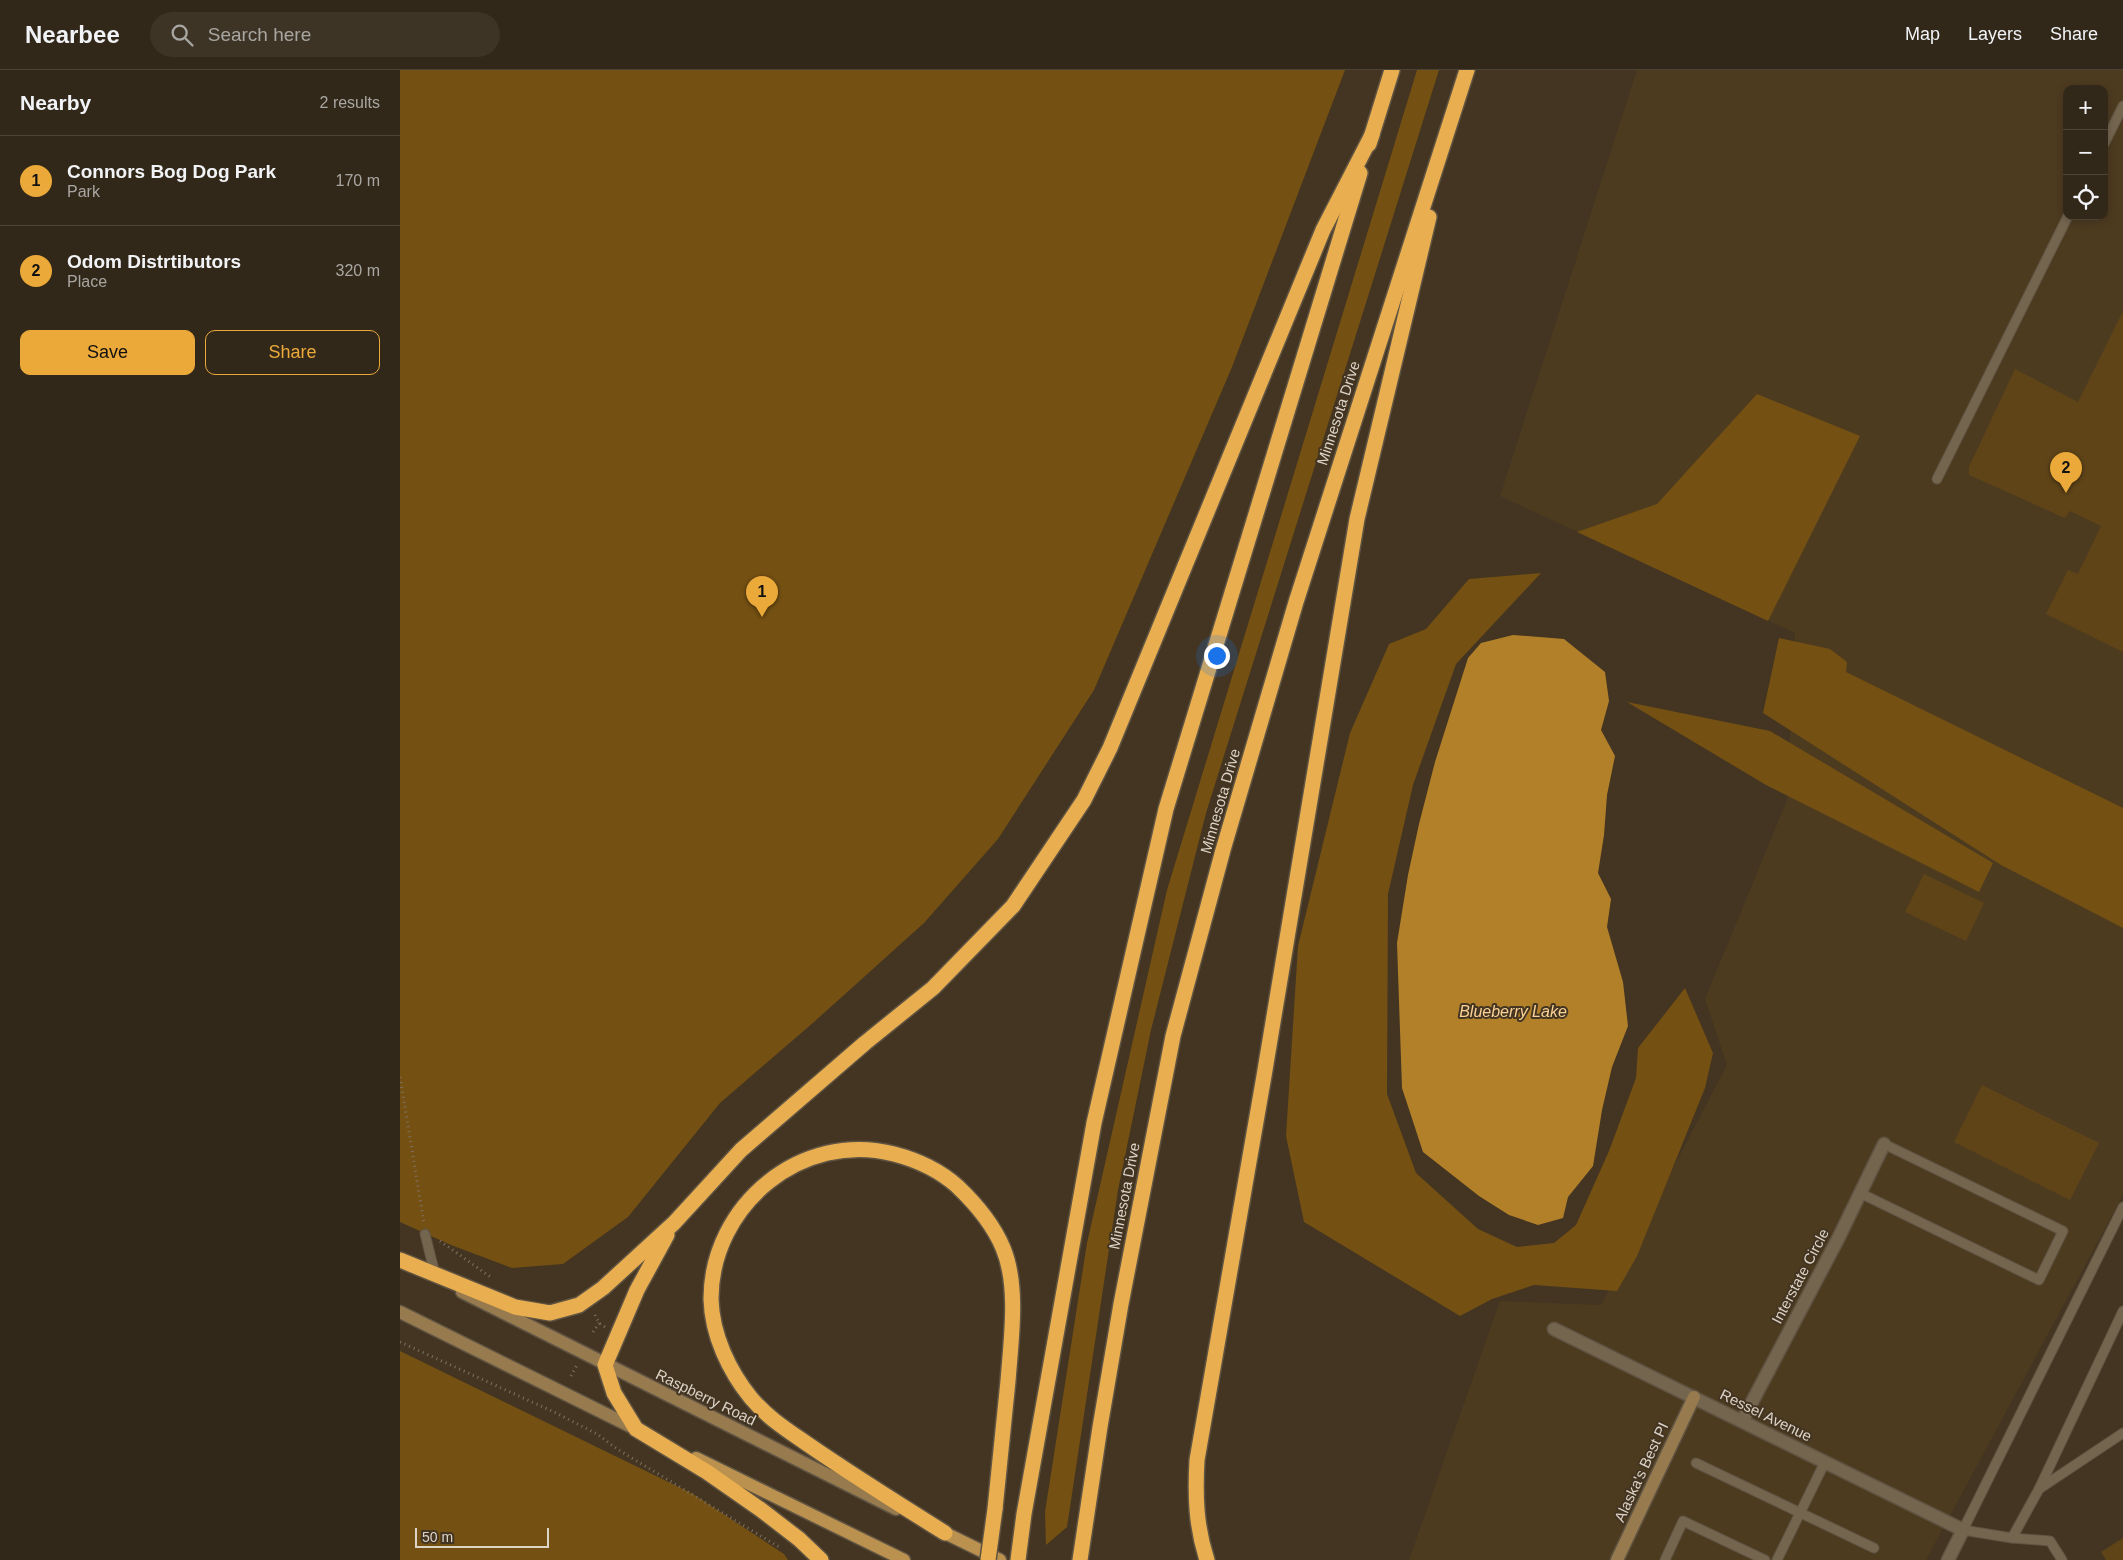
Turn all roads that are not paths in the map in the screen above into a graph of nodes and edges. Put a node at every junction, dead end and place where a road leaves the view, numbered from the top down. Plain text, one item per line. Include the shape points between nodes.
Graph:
1 (1392, 70) edge
2 (1467, 70) edge
3 (2123, 106) edge
4 (1447, 132) junction
5 (1372, 135) junction
6 (2108, 136) edge
7 (2066, 220) edge
8 (1937, 479) dead end
9 (1884, 1144) joint
10 (1860, 1193) junction
11 (2123, 1207) edge
12 (674, 1223) junction
13 (425, 1231) road end
14 (400, 1260) edge
15 (435, 1274) junction
16 (400, 1312) edge
17 (2123, 1312) edge
18 (1554, 1329) dead end
19 (605, 1365) junction
20 (1694, 1397) junction
21 (1742, 1421) junction
22 (636, 1429) junction
23 (2123, 1433) edge
24 (1696, 1462) dead end
25 (1825, 1462) junction
26 (2039, 1489) junction
27 (1802, 1513) junction
28 (1963, 1530) junction
29 (945, 1533) junction
30 (2012, 1538) junction
31 (1874, 1548) dead end
32 (1080, 1558) edge
33 (822, 1560) edge
34 (904, 1560) edge
35 (988, 1560) edge
36 (1000, 1560) edge
37 (1018, 1560) edge
38 (1207, 1560) edge
39 (1617, 1560) edge
40 (1665, 1560) edge
41 (1765, 1560) edge
42 (1777, 1560) edge
43 (1948, 1560) edge
44 (2062, 1560) edge

1 - 5 highway
2 - 4 highway, Minnesota Drive
3 - 6 lane
4 - 32 highway, Minnesota Drive via 1296,602 1223,850 1173,1036 1121,1304
4 - 38 highway via 1411,298 1357,519 1197,1460 1198,1526
5 - 12 highway via 1323,230 1110,748 1084,800 1013,906 932,988 741,1150
5 - 37 highway via 1166,809 1094,1123
7 - 8 lane
9 - 10 street, Interstate Circle
9 - 10 lane via 2063,1230 2039,1280
10 - 21 street, Interstate Circle
11 - 28 lane
12 - 15 highway via 603,1288 579,1305 550,1313 515,1307
12 - 19 highway via 636,1290
13 - 15 lane
14 - 15 highway
14 - 19 main road, Raspberry Road
16 - 22 main road
17 - 26 lane
18 - 20 street, Ressel Avenue
19 - 22 highway via 614,1393
19 - 29 main road, Raspberry Road
20 - 21 street, Ressel Avenue
20 - 39 main road, Alaska's Best PI
21 - 25 street, Ressel Avenue
22 - 33 highway via 760,1509
22 - 34 main road
23 - 26 lane
24 - 27 lane
25 - 27 lane
25 - 28 street, Ressel Avenue
26 - 30 lane
27 - 31 lane
27 - 42 lane
28 - 30 lane
28 - 43 street
29 - 35 highway, bridge via 778,1425 751,1399 721,1348 711,1299 714,1271 734,1218 768,1180 810,1158 831,1152 861,1150 884,1152 928,1166 969,1198 987,1219 1003,1248 1011,1275 1012,1338
29 - 36 main road, Raspberry Road
30 - 44 lane via 2050,1541
40 - 41 lane via 1683,1521

